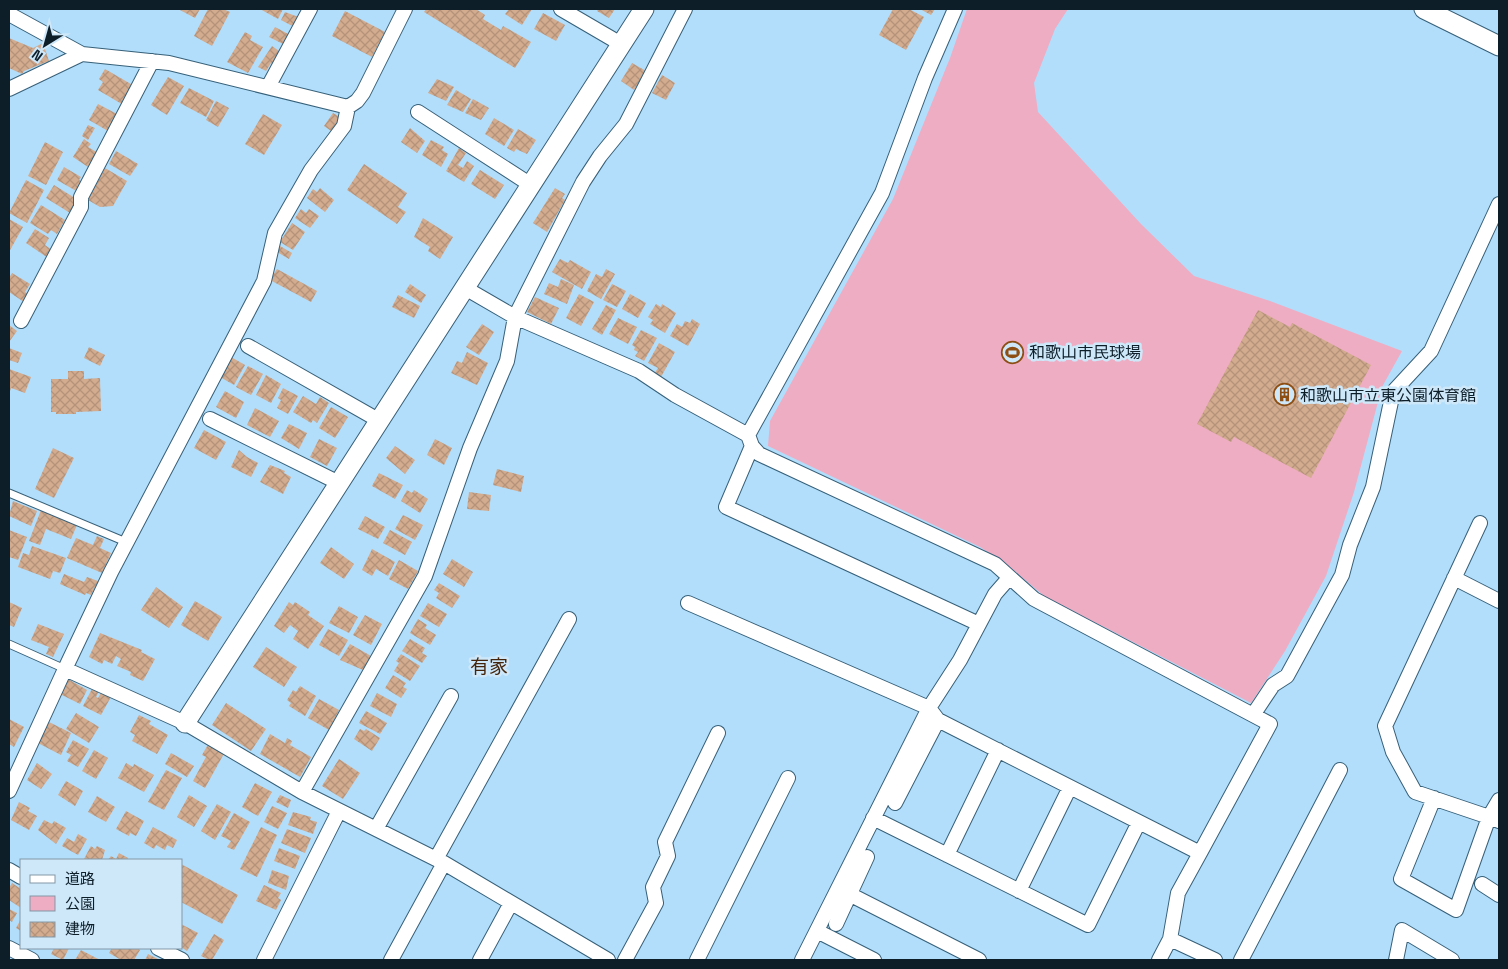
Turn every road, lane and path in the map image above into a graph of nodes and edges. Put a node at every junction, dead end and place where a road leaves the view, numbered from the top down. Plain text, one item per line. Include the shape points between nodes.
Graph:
1 (310, 9) edge
2 (405, 9) edge
3 (561, 9) edge
4 (644, 9) edge
5 (685, 9) edge
6 (955, 9) edge
7 (1424, 9) edge
8 (9, 14) edge
9 (621, 44) junction
10 (1499, 46) edge
11 (82, 54) junction
12 (152, 61) junction
13 (268, 87) junction
14 (9, 89) edge
15 (348, 107) junction
16 (418, 112) dead end
17 (531, 185) junction
18 (1499, 204) edge
19 (465, 288) junction
20 (515, 317) junction
21 (21, 321) dead end
22 (248, 346) dead end
23 (210, 418) dead end
24 (380, 421) junction
25 (750, 440) junction
26 (339, 483) junction
27 (9, 492) edge
28 (1480, 523) dead end
29 (126, 542) junction
30 (1009, 578) junction
31 (1454, 578) junction
32 (1499, 601) edge
33 (688, 603) dead end
34 (570, 619) dead end
35 (979, 624) junction
36 (9, 644) edge
37 (65, 669) junction
38 (451, 696) dead end
39 (929, 708) junction
40 (1253, 715) junction
41 (938, 720) junction
42 (185, 723) junction
43 (718, 732) dead end
44 (998, 750) junction
45 (1340, 770) dead end
46 (788, 778) dead end
47 (1070, 787) junction
48 (9, 791) edge
49 (302, 792) junction
50 (1434, 798) junction
51 (1499, 800) edge
52 (895, 803) dead end
53 (339, 811) junction
54 (873, 818) junction
55 (1494, 819) edge
56 (1139, 822) junction
57 (376, 829) junction
58 (1200, 853) junction
59 (947, 855) junction
60 (867, 858) dead end
61 (440, 861) junction
62 (9, 870) edge
63 (20, 876) edge
64 (1482, 884) dead end
65 (1019, 891) junction
66 (851, 895) junction
67 (1499, 895) edge
68 (511, 903) junction
69 (836, 924) dead end
70 (817, 931) junction
71 (1170, 939) junction
72 (9, 948) edge
73 (160, 949) edge
74 (1446, 958) edge
75 (32, 960) edge
76 (182, 960) edge
77 (264, 960) edge
78 (391, 960) edge
79 (480, 960) edge
80 (608, 960) edge
81 (625, 960) edge
82 (697, 960) edge
83 (802, 960) edge
84 (874, 960) edge
85 (980, 960) edge
86 (1159, 960) edge
87 (1215, 960) edge
88 (1241, 960) edge
89 (1396, 960) edge

1 - 13 street
2 - 15 street via 364,93
3 - 9 street
4 - 9 street
5 - 20 street via 626,124 583,182
6 - 25 street via 882,193
7 - 10 street
8 - 11 street
9 - 17 street
11 - 12 street
11 - 14 street
12 - 13 street
12 - 21 street via 81,196 81,207
13 - 15 street
15 - 29 street via 344,126 311,170 275,233 264,281
16 - 17 street
17 - 19 street
18 - 40 street via 1431,351 1393,392 1373,487 1342,575 1287,676 1273,685
19 - 20 street
19 - 24 street
20 - 25 street via 639,372
20 - 49 street via 507,361 470,448 424,576
22 - 24 street
23 - 26 street
24 - 26 street
25 - 30 street via 759,454 996,564
25 - 35 street via 726,507
26 - 42 street
27 - 29 lane
28 - 31 street
29 - 37 street
30 - 35 street via 995,594
30 - 40 street via 1034,599
31 - 32 street
31 - 50 street via 1385,726 1393,752 1415,792
33 - 39 street
34 - 61 street
35 - 39 street
36 - 37 lane
37 - 42 street
37 - 48 street
38 - 57 street
39 - 41 street
39 - 54 street
40 - 58 street via 1270,724
41 - 44 street
41 - 52 street
42 - 49 street
43 - 81 street via 665,842 668,856 653,887 656,903
44 - 47 street
44 - 59 street
45 - 88 street
46 - 82 street
47 - 56 street
47 - 65 street
49 - 53 street
50 - 55 street
50 - 55 street via 1401,879 1456,910
51 - 55 street
53 - 57 street
53 - 77 street
54 - 59 street
54 - 70 street
56 - 58 street
56 - 65 street via 1088,925
57 - 61 street
58 - 71 street via 1178,892
59 - 65 street
60 - 66 street
61 - 68 street
61 - 78 street
62 - 63 street
64 - 67 street
66 - 69 street
66 - 85 street
68 - 79 street
68 - 80 street
70 - 83 street
70 - 84 street
71 - 86 street
71 - 87 street
72 - 75 street
73 - 76 street
74 - 89 street via 1402,930

